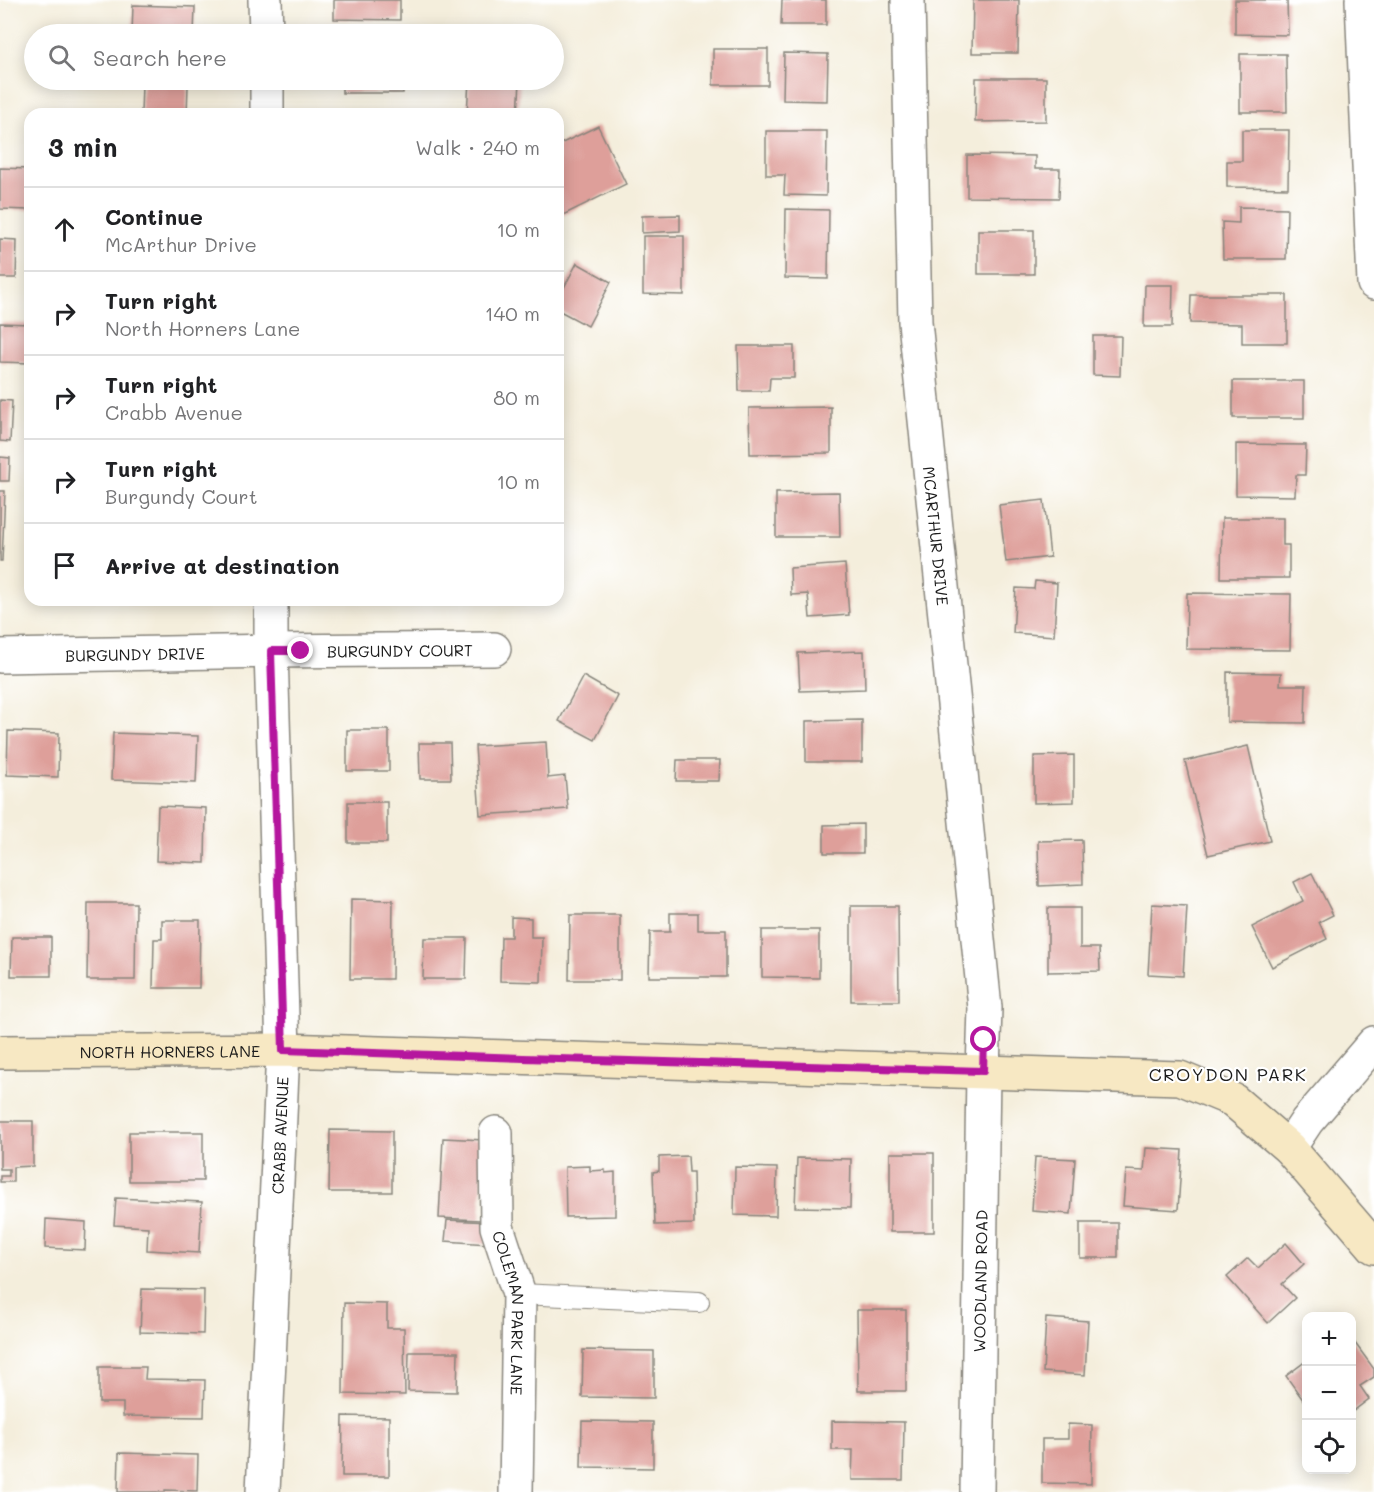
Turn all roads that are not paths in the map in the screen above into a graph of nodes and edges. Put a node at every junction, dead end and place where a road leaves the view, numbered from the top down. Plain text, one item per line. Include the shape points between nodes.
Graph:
1 (265, 0) edge
2 (908, 0) edge
3 (1362, 0) edge
4 (266, 24) edge
5 (267, 90) edge
6 (267, 108) edge
7 (1374, 283) edge
8 (271, 606) edge
9 (495, 649) dead end
10 (271, 651) junction
11 (0, 656) edge
12 (1374, 1043) edge
13 (283, 1050) junction
14 (0, 1052) edge
15 (983, 1071) junction
16 (496, 1132) dead end
17 (1289, 1148) junction
18 (1374, 1247) edge
19 (519, 1294) junction
20 (699, 1302) dead end
21 (263, 1492) edge
22 (516, 1492) edge
23 (978, 1492) edge

1 - 4 street
2 - 15 street, MCARTHUR DRIVE via 915,322 985,1008
3 - 7 street
5 - 6 street
8 - 10 street, CRABB AVENUE
9 - 10 street, BURGUNDY COURT
10 - 11 street, BURGUNDY DRIVE
10 - 13 street, CRABB AVENUE
12 - 17 street
13 - 14 street, NORTH HORNERS LANE
13 - 15 street, NORTH HORNERS LANE
13 - 21 street, CRABB AVENUE
15 - 17 street, NORTH HORNERS LANE via 1180,1078 1233,1100
15 - 23 street, WOODLAND ROAD
16 - 19 street, COLEMAN PARK LANE via 497,1227
17 - 18 street, NORTH HORNERS LANE
19 - 20 lane
19 - 22 street, COLEMAN PARK LANE

